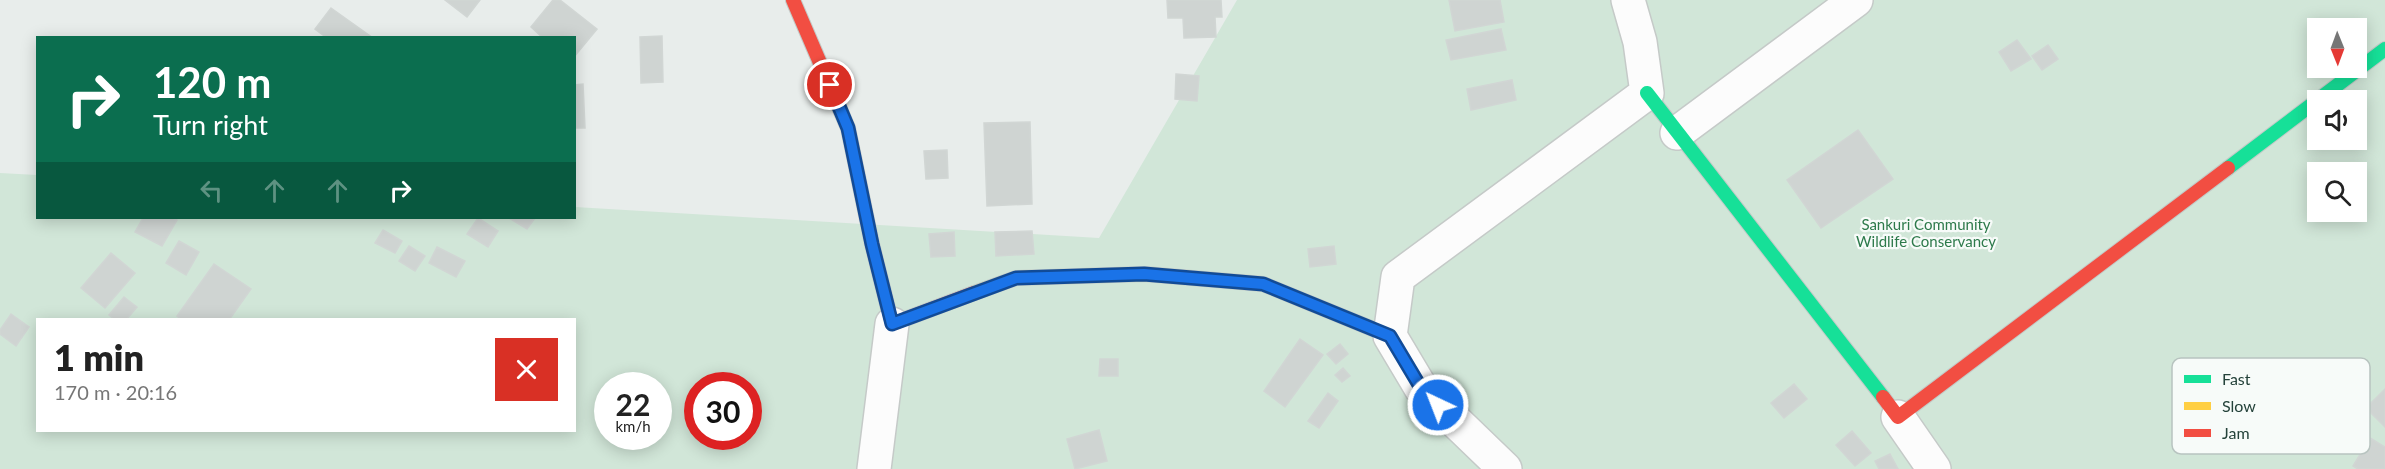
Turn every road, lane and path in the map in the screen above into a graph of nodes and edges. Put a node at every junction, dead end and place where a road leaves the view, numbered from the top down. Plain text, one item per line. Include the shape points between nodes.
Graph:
1 (793, 0) edge
2 (1628, 0) edge
3 (1856, 0) edge
4 (2385, 49) edge
5 (1647, 93) junction
6 (1677, 133) junction
7 (892, 324) junction
8 (1390, 336) junction
9 (1898, 417) junction
10 (874, 469) edge
11 (1505, 469) edge
12 (1934, 469) edge

1 - 7 street via 848,128
2 - 5 street via 1640,42
3 - 6 street
4 - 9 street
5 - 6 street
5 - 8 street via 1398,277
6 - 9 street
7 - 8 street via 1016,278 1144,274 1263,284
7 - 10 street
8 - 11 street via 1421,388
9 - 12 street

